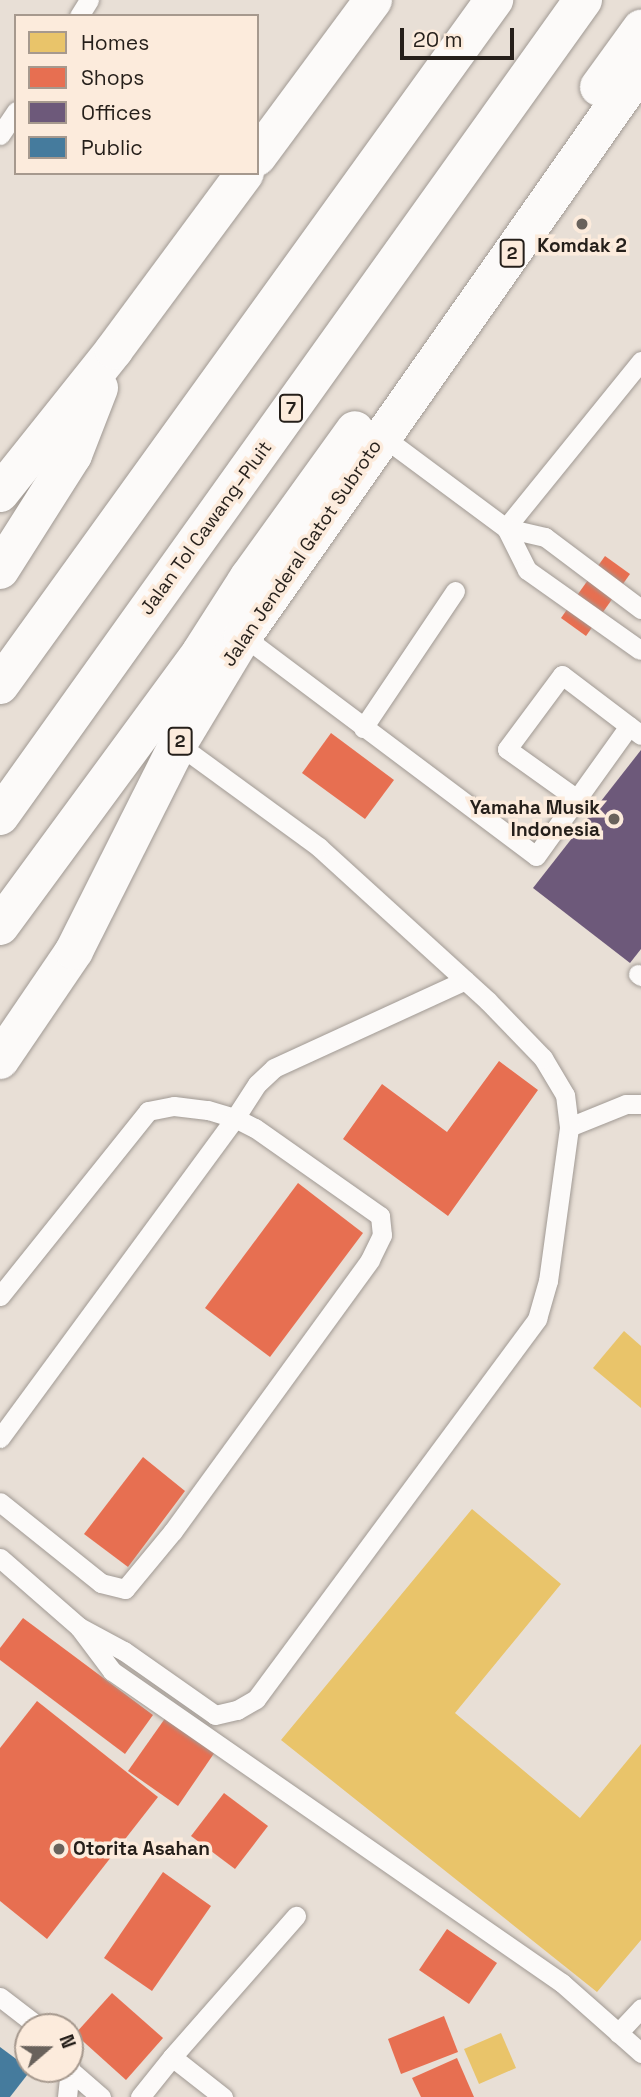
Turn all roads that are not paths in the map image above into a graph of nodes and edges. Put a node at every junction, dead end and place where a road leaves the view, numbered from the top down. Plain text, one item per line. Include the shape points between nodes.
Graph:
1 (373, 0) edge
2 (494, 0) edge
3 (583, 0) edge
4 (641, 29) edge
5 (641, 69) edge
6 (14, 114) edge
7 (0, 135) edge
8 (259, 154) edge
9 (244, 175) edge
10 (114, 350) junction
11 (641, 360) edge
12 (382, 436) junction
13 (73, 455) junction
14 (0, 493) edge
15 (506, 528) junction
16 (0, 547) edge
17 (0, 570) edge
18 (456, 592) dead end
19 (641, 610) edge
20 (243, 636) junction
21 (641, 650) edge
22 (0, 685) edge
23 (363, 727) junction
24 (635, 731) edge
25 (178, 744) junction
26 (577, 799) junction
27 (0, 817) edge
28 (0, 926) edge
29 (74, 951) junction
30 (465, 980) junction
31 (0, 1025) edge
32 (0, 1060) edge
33 (641, 1104) edge
34 (236, 1118) junction
35 (569, 1127) junction
36 (0, 1296) edge
37 (6, 1418) edge
38 (0, 1438) edge
39 (0, 1502) edge
40 (0, 1558) edge
41 (79, 1627) junction
42 (296, 1916) dead end
43 (0, 1997) edge
44 (641, 2008) edge
45 (21, 2013) edge
46 (618, 2033) junction
47 (641, 2053) edge
48 (172, 2057) junction
49 (84, 2082) edge
50 (101, 2097) edge
51 (140, 2097) edge
52 (223, 2097) edge

1 - 8 highway
2 - 22 highway
3 - 27 highway, Jalan Tol Cawang–Pluit / 7
4 - 28 highway via 249,577 201,652
5 - 12 highway, Jalan Jenderal Gatot Subroto / 2
6 - 7 lane
9 - 10 highway
10 - 13 highway
10 - 14 highway
11 - 15 lane
12 - 15 lane
12 - 20 highway, Jalan Jenderal Gatot Subroto / 2
13 - 16 lane
13 - 17 highway
15 - 19 lane via 545,537
15 - 21 lane via 527,570
18 - 23 lane
20 - 23 lane
20 - 25 highway, Jalan Jenderal Gatot Subroto / 2
23 - 26 lane via 536,856
24 - 26 lane
24 - 26 lane via 562,675 507,749
25 - 29 highway, Jalan Jenderal Gatot Subroto / 2
25 - 30 lane via 319,847
29 - 31 lane
29 - 32 highway, Jalan Jenderal Gatot Subroto / 2
30 - 34 lane via 274,1068 257,1084
30 - 35 lane via 543,1058 565,1096
33 - 35 lane via 626,1104
34 - 36 lane via 174,1106 148,1111
34 - 37 lane
34 - 39 lane via 380,1216 382,1234 370,1260 173,1531 125,1588 101,1583
35 - 41 lane via 548,1281 537,1319 256,1699 215,1715 124,1651
37 - 38 lane
40 - 41 lane
41 - 46 lane via 112,1671 562,1983
42 - 48 lane
43 - 45 lane
44 - 46 lane
46 - 47 lane
48 - 51 lane
48 - 52 lane
49 - 50 lane

